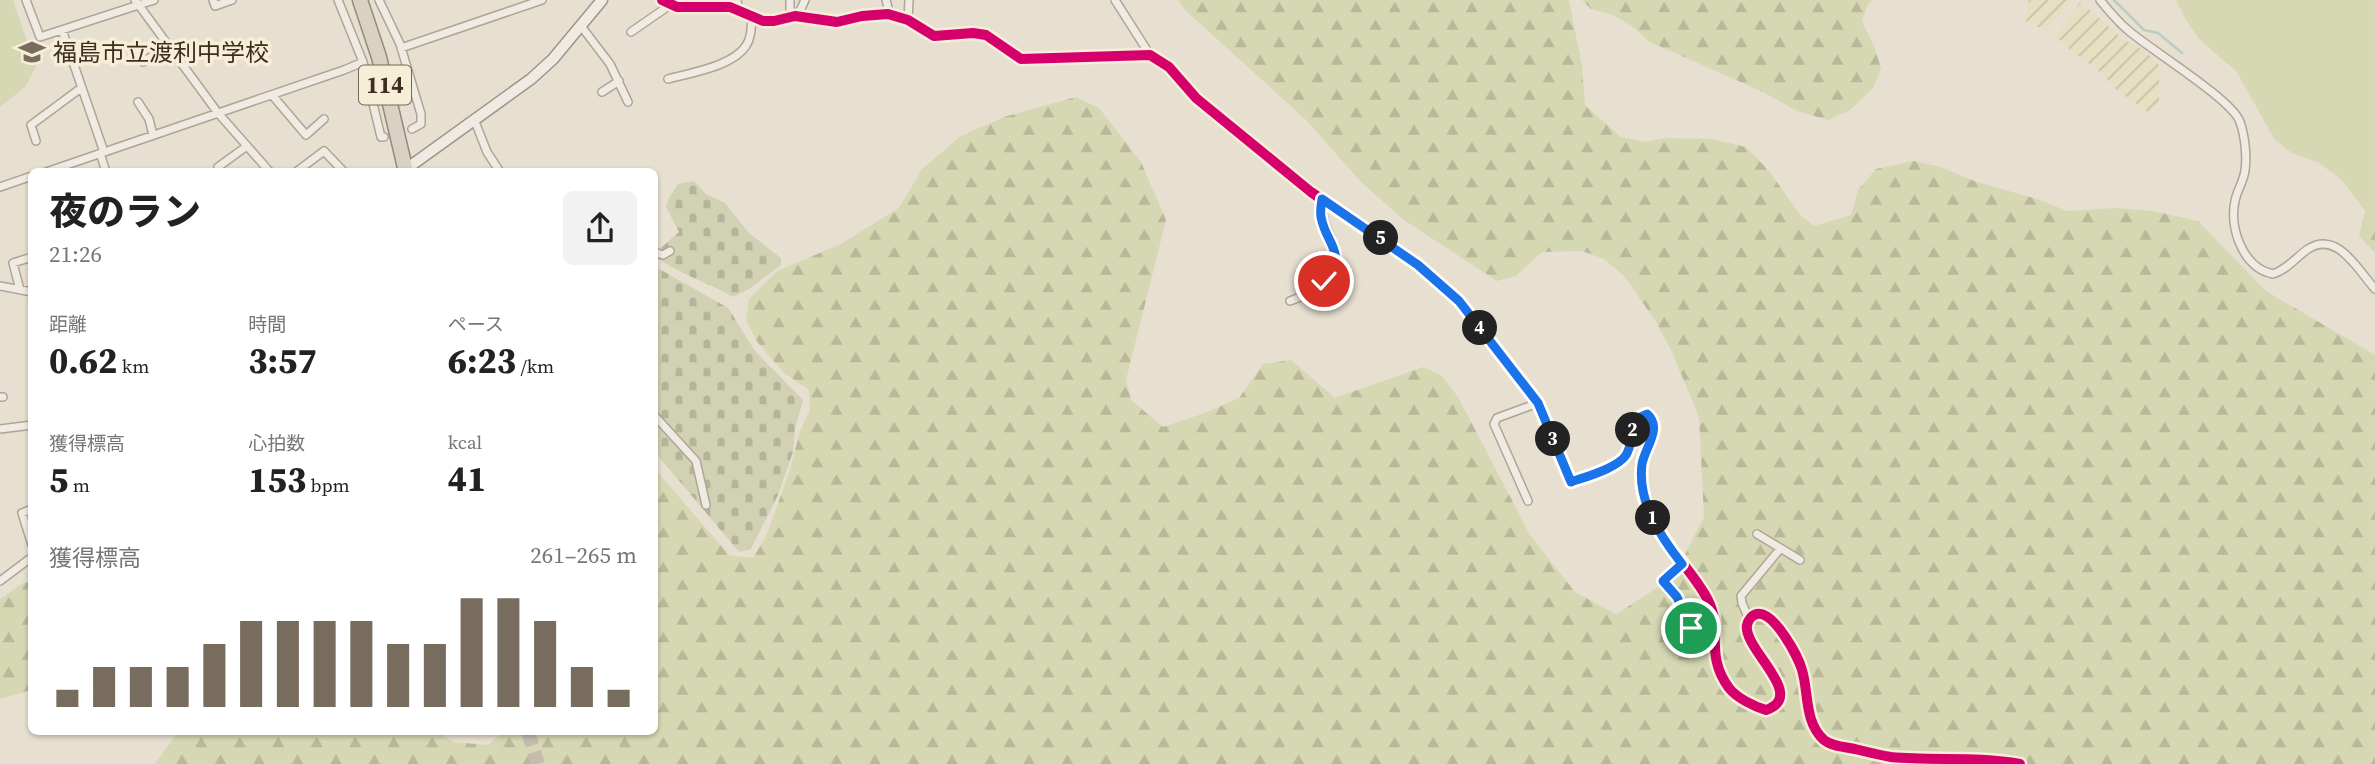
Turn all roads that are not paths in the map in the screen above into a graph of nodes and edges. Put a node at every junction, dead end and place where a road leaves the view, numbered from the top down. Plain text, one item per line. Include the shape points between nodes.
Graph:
1 (26, 0) edge
2 (154, 0) edge
3 (213, 0) edge
4 (232, 0) edge
5 (338, 0) edge
6 (360, 0) edge
7 (379, 0) edge
8 (542, 0) edge
9 (602, 0) edge
10 (737, 0) edge
11 (790, 0) edge
12 (805, 0) edge
13 (886, 0) edge
14 (909, 0) edge
15 (1115, 0) edge
16 (2099, 0) edge
17 (666, 2) edge
18 (137, 3) edge
19 (739, 12) junction
20 (890, 15) junction
21 (752, 17) junction
22 (794, 17) junction
23 (908, 20) junction
24 (581, 26) junction
25 (62, 30) junction
26 (631, 32) dead end
27 (169, 46) junction
28 (401, 48) junction
29 (1150, 55) junction
30 (143, 62) dead end
31 (363, 62) junction
32 (668, 79) dead end
33 (619, 81) junction
34 (82, 88) junction
35 (602, 92) dead end
36 (272, 95) junction
37 (138, 102) dead end
38 (628, 102) dead end
39 (218, 113) junction
40 (324, 119) dead end
41 (474, 119) junction
42 (412, 130) dead end
43 (153, 135) junction
44 (384, 137) dead end
45 (36, 141) dead end
46 (247, 146) junction
47 (102, 152) junction
48 (218, 167) dead end
49 (57, 168) edge
50 (105, 168) edge
51 (266, 168) edge
52 (301, 168) edge
53 (340, 168) edge
54 (404, 168) edge
55 (409, 168) edge
56 (497, 168) edge
57 (28, 177) edge
58 (1, 184) edge
59 (1322, 199) junction
60 (670, 251) dead end
61 (658, 254) edge
62 (28, 258) edge
63 (0, 286) edge
64 (2375, 289) edge
65 (20, 290) junction
66 (28, 291) edge
67 (1290, 301) dead end
68 (1538, 403) junction
69 (658, 419) edge
70 (28, 426) edge
71 (0, 429) edge
72 (1528, 501) dead end
73 (706, 505) dead end
74 (28, 511) edge
75 (28, 532) edge
76 (1757, 534) dead end
77 (1780, 549) junction
78 (28, 560) edge
79 (1800, 560) dead end
80 (1682, 564) junction
81 (0, 582) edge
82 (1749, 619) junction
83 (1691, 628) dead end
84 (2020, 764) edge

1 - 25 street via 40,37
2 - 18 street
3 - 4 street via 215,6
5 - 31 street
6 - 54 highway, 114 via 373,35
7 - 28 street
8 - 28 street
9 - 24 street
10 - 19 street
11 - 22 street
12 - 22 street
13 - 20 street
14 - 23 street
15 - 29 street
16 - 64 street via 2130,32 2225,103 2240,122 2246,158 2235,200 2234,227 2239,242 2259,268 2273,274 2290,267 2309,249 2330,243 2342,250
17 - 19 street via 677,7 730,7
17 - 26 street
18 - 25 street
18 - 27 street
19 - 21 street
20 - 22 street via 837,22
20 - 23 street
21 - 22 street via 774,21
21 - 32 street via 751,35 743,51 714,67
23 - 29 street via 934,36 986,35 1021,59
24 - 33 street
24 - 41 street via 531,79
25 - 34 street
27 - 30 street
27 - 39 street
28 - 42 street via 421,114 421,124
29 - 59 street via 1228,125
31 - 36 street
31 - 44 street
33 - 35 street
33 - 38 street
34 - 45 street via 30,125
34 - 47 street
36 - 39 street
36 - 40 street via 306,135
37 - 43 street
39 - 43 street
39 - 46 street
41 - 55 street
41 - 56 street
43 - 47 street
46 - 48 street
46 - 51 street
47 - 49 street
47 - 50 street
52 - 53 street via 324,151
57 - 58 street
59 - 67 street via 1321,215 1336,262 1324,281
59 - 68 street via 1446,287
60 - 61 street
62 - 65 street via 13,263
63 - 65 street
65 - 66 street
68 - 72 street via 1497,418 1493,424
68 - 80 street via 1571,482 1621,461 1638,418 1647,414 1652,418 1653,435 1642,464 1644,498
69 - 73 street via 696,461
70 - 71 street
74 - 75 street via 22,513
76 - 77 street
77 - 79 street
77 - 82 street via 1741,596
78 - 81 street
80 - 82 street via 1712,611 1717,666 1735,694 1766,710 1780,699 1780,690 1748,637
80 - 83 street via 1663,581 1677,597
82 - 84 street via 1762,614 1776,623 1802,668 1810,718 1827,743 1891,757 1977,758

